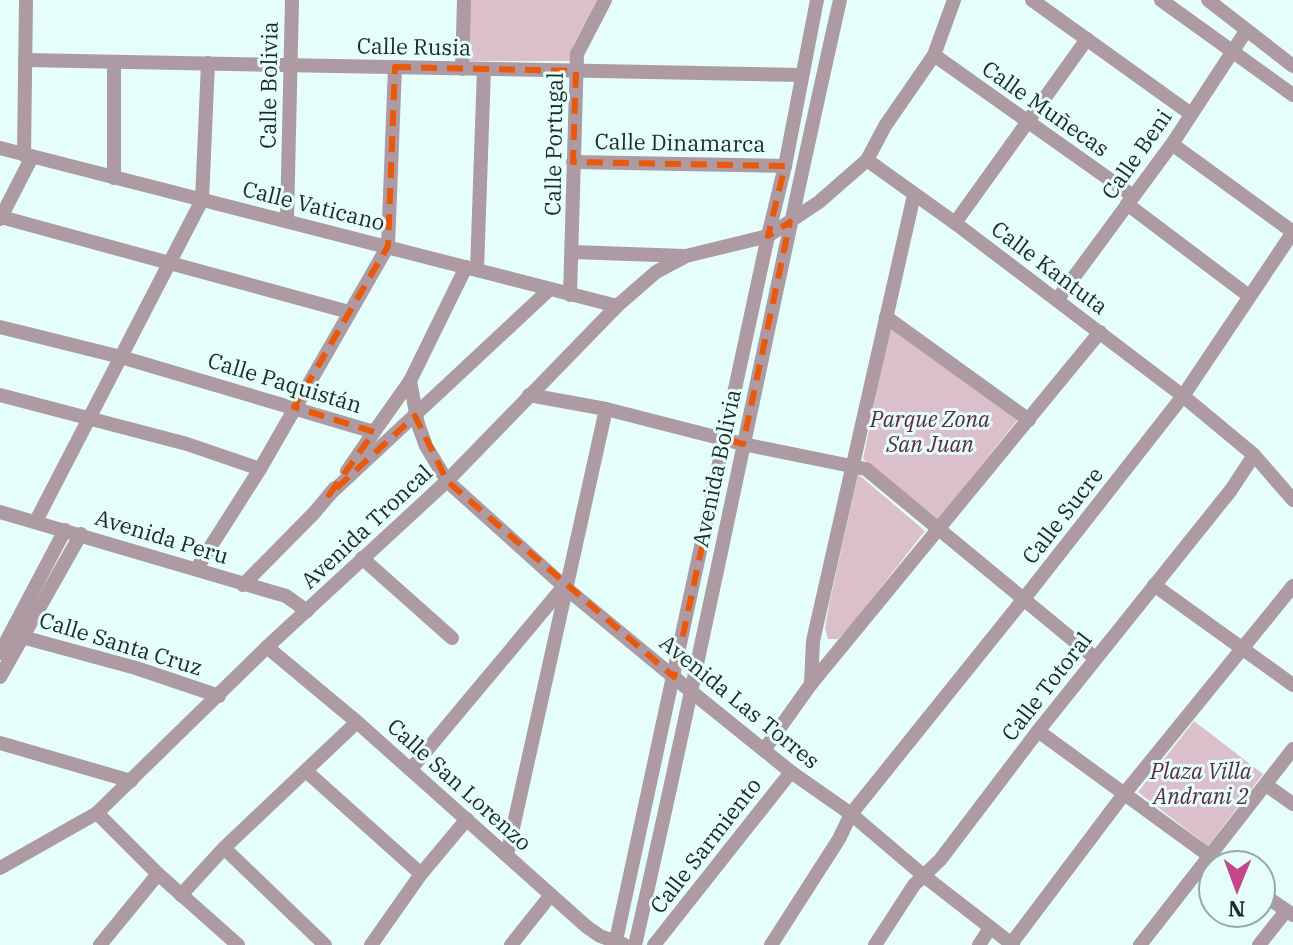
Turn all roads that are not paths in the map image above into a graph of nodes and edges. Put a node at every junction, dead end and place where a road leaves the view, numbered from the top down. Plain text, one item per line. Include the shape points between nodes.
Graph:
1 (26, 0) edge
2 (292, 0) edge
3 (464, 0) edge
4 (605, 0) edge
5 (817, 0) edge
6 (840, 0) edge
7 (954, 0) edge
8 (1032, 0) edge
9 (1161, 0) edge
10 (1208, 0) edge
11 (1246, 31) junction
12 (1087, 39) junction
13 (1233, 51) junction
14 (934, 55) junction
15 (25, 60) junction
16 (114, 62) junction
17 (208, 63) junction
18 (291, 65) junction
19 (1293, 66) edge
20 (395, 67) junction
21 (462, 69) junction
22 (484, 69) junction
23 (576, 71) junction
24 (802, 75) junction
25 (1293, 95) edge
26 (1191, 114) junction
27 (1027, 121) junction
28 (1172, 144) junction
29 (0, 148) edge
30 (28, 156) junction
31 (867, 160) junction
32 (573, 162) junction
33 (785, 166) junction
34 (114, 178) junction
35 (914, 195) junction
36 (202, 200) junction
37 (1130, 200) junction
38 (0, 218) edge
39 (287, 220) junction
40 (790, 222) junction
41 (955, 223) junction
42 (1293, 232) edge
43 (768, 236) junction
44 (388, 246) junction
45 (573, 252) junction
46 (686, 256) junction
47 (170, 262) junction
48 (472, 269) junction
49 (550, 289) junction
50 (570, 295) junction
51 (1249, 296) junction
52 (1057, 300) junction
53 (617, 306) junction
54 (349, 312) junction
55 (886, 317) junction
56 (0, 327) edge
57 (1100, 332) junction
58 (121, 357) junction
59 (410, 381) junction
60 (0, 395) edge
61 (529, 395) junction
62 (1183, 396) junction
63 (294, 407) junction
64 (606, 409) junction
65 (416, 414) junction
66 (88, 419) junction
67 (1029, 420) junction
68 (374, 432) junction
69 (725, 439) junction
70 (743, 444) junction
71 (1254, 455) junction
72 (853, 465) junction
73 (260, 469) junction
74 (447, 481) junction
75 (329, 495) junction
76 (1293, 500) edge
77 (0, 512) edge
78 (36, 521) junction
79 (65, 530) junction
80 (939, 531) junction
81 (81, 534) junction
82 (362, 558) junction
83 (197, 568) junction
84 (243, 585) junction
85 (1154, 585) junction
86 (1293, 586) edge
87 (565, 587) junction
88 (1023, 600) junction
89 (307, 611) junction
90 (17, 636) junction
91 (452, 638) dead end
92 (267, 647) junction
93 (1244, 649) junction
94 (0, 653) edge
95 (1095, 658) junction
96 (0, 677) edge
97 (674, 677) junction
98 (811, 684) junction
99 (1293, 685) edge
100 (693, 693) junction
101 (219, 696) junction
102 (357, 722) junction
103 (1038, 731) junction
104 (0, 743) edge
105 (1293, 749) edge
106 (764, 750) junction
107 (411, 769) junction
108 (306, 771) junction
109 (791, 772) junction
110 (131, 781) junction
111 (1266, 785) junction
112 (1124, 794) junction
113 (1293, 804) edge
114 (97, 813) junction
115 (851, 814) junction
116 (467, 819) junction
117 (224, 848) junction
118 (1201, 849) edge
119 (1214, 849) edge
120 (507, 855) junction
121 (0, 868) edge
122 (1197, 871) edge
123 (158, 874) junction
124 (421, 874) junction
125 (924, 876) junction
126 (181, 895) junction
127 (550, 896) junction
128 (1290, 913) edge
129 (990, 928) junction
130 (619, 944) edge
131 (1012, 944) edge
132 (100, 945) edge
133 (238, 945) edge
134 (325, 945) edge
135 (371, 945) edge
136 (511, 945) edge
137 (635, 945) edge
138 (654, 945) edge
139 (771, 945) edge
140 (875, 945) edge
141 (979, 945) edge
142 (1140, 945) edge
143 (1259, 945) edge

1 - 15 street
2 - 18 street, Calle Bolivia
3 - 21 street
4 - 23 street, Calle Portugal via 577,54
5 - 24 street, Avenida Bolivia
6 - 40 street, Avenida Bolivia
7 - 14 street
8 - 12 street
9 - 13 street
10 - 11 street
11 - 13 street, Calle Beni
11 - 19 street
12 - 26 street
12 - 27 street
13 - 25 street
13 - 26 street, Calle Beni
14 - 27 street, Calle Muñecas
14 - 31 street
15 - 16 street, Calle Rusia
15 - 30 street
16 - 17 street, Calle Rusia
16 - 34 street
17 - 18 street, Calle Rusia
17 - 36 street
18 - 20 street, Calle Rusia
18 - 39 street, Calle Bolivia
20 - 21 street, Calle Rusia
20 - 44 street
21 - 22 street, Calle Rusia
22 - 23 street, Calle Rusia
22 - 48 street
23 - 24 street, Calle Rusia
23 - 32 street, Calle Portugal
24 - 33 street, Avenida Bolivia
26 - 28 street, Calle Beni
27 - 37 street, Calle Muñecas
27 - 41 street
28 - 37 street, Calle Beni
28 - 42 street
29 - 30 street, Calle Vaticano
30 - 34 street, Calle Vaticano
30 - 38 street
31 - 35 street, Calle Kantuta
31 - 40 street
32 - 33 street, Calle Dinamarca
32 - 45 street, Calle Portugal
33 - 43 street, Avenida Bolivia
34 - 36 street, Calle Vaticano
35 - 41 street, Calle Kantuta
35 - 55 street
36 - 39 street, Calle Vaticano
36 - 47 street
37 - 51 street, Calle Muñecas
37 - 52 street, Calle Beni
38 - 47 street
39 - 44 street, Calle Vaticano
40 - 43 street
40 - 70 street, Avenida Bolivia
41 - 52 street, Calle Kantuta
42 - 51 street, Calle Sucre
43 - 46 street, Avenida Troncal
43 - 69 street, Avenida Bolivia
44 - 48 street, Calle Vaticano
44 - 54 street
45 - 46 street
45 - 50 street, Calle Portugal
46 - 53 street, Avenida Troncal via 656,272
47 - 54 street
47 - 58 street
48 - 49 street, Calle Vaticano
48 - 59 street, Calle Paquistán
49 - 50 street, Calle Vaticano
49 - 65 street
50 - 53 street, Calle Vaticano
51 - 62 street, Calle Sucre
52 - 57 street, Calle Kantuta
53 - 61 street, Avenida Troncal
54 - 63 street
55 - 67 street
55 - 72 street
56 - 58 street, Calle Paquistán
57 - 62 street, Calle Kantuta
57 - 67 street
58 - 63 street, Calle Paquistán
58 - 66 street
59 - 65 street, Avenida Las Torres
59 - 68 street, Calle Paquistán
60 - 66 street
61 - 64 street
61 - 74 street, Avenida Troncal
62 - 71 street, Calle Kantuta
62 - 88 street, Calle Sucre
63 - 68 street, Calle Paquistán
63 - 73 street
64 - 69 street
64 - 87 street
65 - 74 street, Avenida Las Torres via 426,446
65 - 75 street
66 - 73 street
66 - 78 street
67 - 80 street
68 - 75 street
69 - 70 street
69 - 97 street, Avenida Bolivia
70 - 72 street
70 - 100 street, Avenida Bolivia
71 - 76 street, Calle Kantuta
71 - 85 street, Calle Totoral
72 - 80 street via 866,469
72 - 98 street via 813,641
73 - 83 street
74 - 82 street, Avenida Troncal
74 - 87 street, Avenida Las Torres
75 - 84 street
77 - 78 street, Avenida Peru
78 - 79 street, Avenida Peru
79 - 81 street, Avenida Peru
79 - 90 street
80 - 88 street
80 - 98 street
81 - 83 street, Avenida Peru
81 - 90 street
82 - 89 street, Avenida Troncal
82 - 91 street
83 - 84 street, Avenida Peru
84 - 89 street, Avenida Peru via 286,596
85 - 93 street
85 - 95 street, Calle Totoral
86 - 93 street
87 - 97 street, Avenida Las Torres
87 - 107 street
87 - 120 street
88 - 95 street
88 - 115 street, Calle Sucre
89 - 92 street, Avenida Troncal
90 - 94 street
90 - 96 street
90 - 101 street, Calle Santa Cruz
92 - 101 street, Avenida Troncal
92 - 102 street, Calle San Lorenzo
93 - 99 street
93 - 112 street
95 - 103 street, Calle Totoral
97 - 100 street, Avenida Las Torres
97 - 130 street, Avenida Bolivia
98 - 106 street
100 - 106 street, Avenida Las Torres
100 - 137 street, Avenida Bolivia
101 - 110 street, Avenida Troncal
102 - 107 street, Calle San Lorenzo
102 - 108 street
103 - 112 street
103 - 125 street, Calle Totoral
104 - 110 street
105 - 111 street
106 - 109 street, Avenida Las Torres
107 - 116 street, Calle San Lorenzo
108 - 117 street
108 - 124 street
109 - 115 street, Avenida Las Torres
109 - 138 street, Calle Sarmiento
110 - 114 street, Avenida Troncal
111 - 113 street
111 - 119 street
112 - 118 street
112 - 131 street
114 - 121 street, Avenida Troncal
114 - 123 street
115 - 125 street, Avenida Las Torres
115 - 139 street, Calle Sucre
116 - 120 street, Calle San Lorenzo
116 - 124 street
117 - 126 street
117 - 134 street
120 - 127 street, Calle San Lorenzo
122 - 142 street
123 - 126 street
123 - 132 street
124 - 135 street
125 - 129 street, Avenida Las Torres
125 - 140 street, Calle Totoral
126 - 133 street
127 - 130 street, Calle San Lorenzo via 587,927
127 - 136 street
128 - 143 street
129 - 131 street, Avenida Las Torres
129 - 141 street

